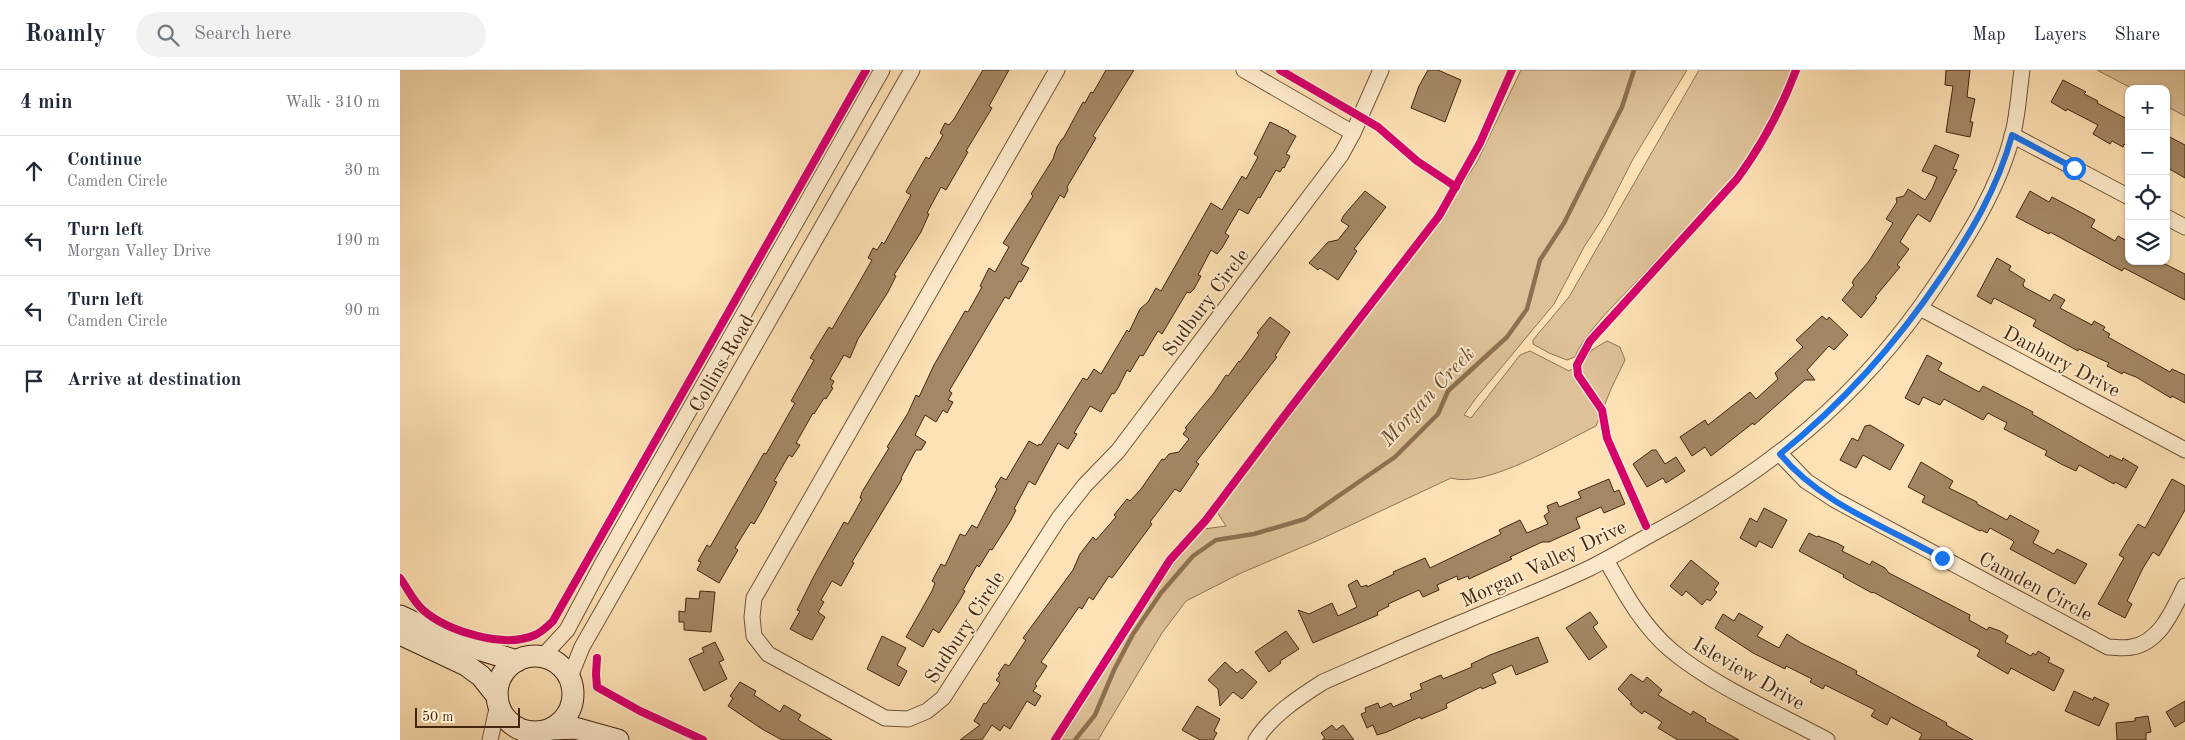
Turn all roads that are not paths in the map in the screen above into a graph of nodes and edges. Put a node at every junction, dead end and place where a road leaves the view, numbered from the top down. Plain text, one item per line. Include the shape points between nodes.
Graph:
1 (882, 70) edge
2 (912, 70) edge
3 (1057, 70) edge
4 (1244, 70) edge
5 (1381, 70) edge
6 (2022, 70) edge
7 (1353, 133) junction
8 (2012, 135) junction
9 (2125, 195) edge
10 (2170, 219) edge
11 (2185, 228) edge
12 (1920, 308) junction
13 (2185, 450) edge
14 (1780, 454) junction
15 (1606, 560) junction
16 (2185, 586) edge
17 (400, 616) edge
18 (400, 634) edge
19 (543, 656) junction
20 (517, 660) junction
21 (572, 685) junction
22 (498, 700) junction
23 (538, 734) edge
24 (490, 740) edge
25 (618, 740) edge
26 (1256, 740) edge
27 (1827, 740) edge

1 - 19 street, Collins Road via 567,630
2 - 21 street, Collins Road via 582,646
3 - 7 street, Sudbury Circle via 754,598 754,636 768,654 885,718 908,719 927,711 943,698 1059,518 1121,447 1341,154
4 - 7 street
5 - 7 street, Sudbury Circle
6 - 8 street, Morgan Valley Drive
8 - 9 street
8 - 12 street, Morgan Valley Drive via 1981,214
10 - 11 street
12 - 13 street, Danbury Drive
12 - 14 street, Morgan Valley Drive via 1869,371
14 - 15 street, Morgan Valley Drive via 1693,512
14 - 16 street, Camden Circle via 1806,481 1835,500 2108,647 2133,647 2155,636
15 - 26 street, Morgan Valley Drive via 1323,682 1274,718
15 - 27 street, Isleview Drive via 1634,608 1672,651 1718,682
17 - 20 street via 455,642
18 - 22 street via 466,664 481,676
19 - 20 street
19 - 21 street via 559,664
20 - 22 street via 504,672 498,688
21 - 23 street via 573,702 566,718
21 - 25 street via 588,715
22 - 23 street via 501,712 512,725
22 - 24 street
23 - 25 street via 575,728

